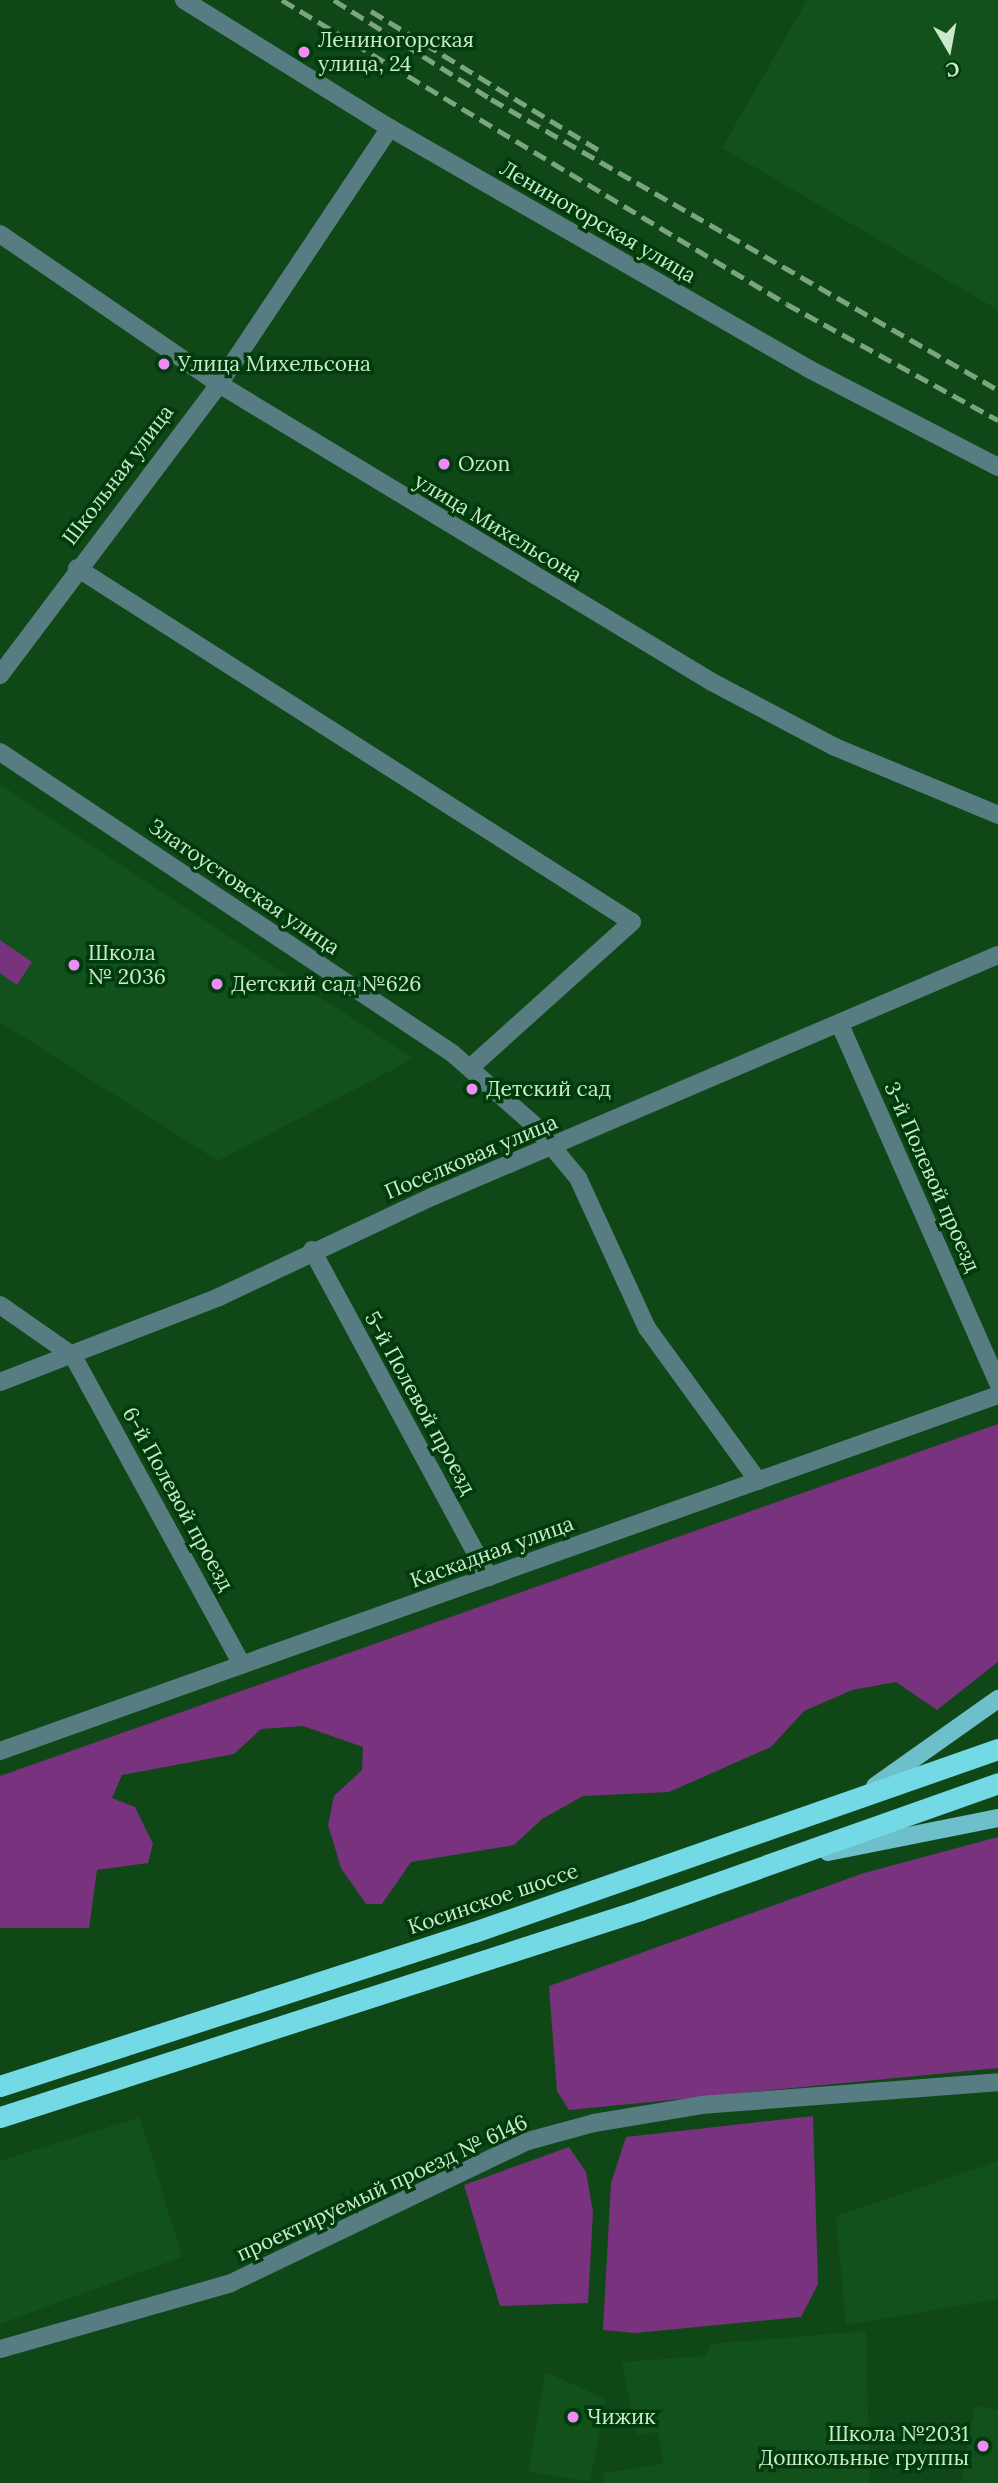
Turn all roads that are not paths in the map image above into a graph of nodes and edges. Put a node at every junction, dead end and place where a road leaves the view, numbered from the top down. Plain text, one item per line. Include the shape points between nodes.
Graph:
1 (184, 0) edge
2 (390, 128) junction
3 (0, 234) edge
4 (219, 384) junction
5 (998, 467) edge
6 (77, 568) junction
7 (0, 676) edge
8 (0, 752) edge
9 (998, 815) edge
10 (998, 955) edge
11 (841, 1027) junction
12 (471, 1067) junction
13 (555, 1147) junction
14 (312, 1250) junction
15 (0, 1305) edge
16 (73, 1356) junction
17 (0, 1382) edge
18 (998, 1383) edge
19 (998, 1395) edge
20 (758, 1481) junction
21 (489, 1577) junction
22 (242, 1665) junction
23 (998, 1699) edge
24 (998, 1749) edge
25 (0, 1751) edge
26 (998, 1783) edge
27 (834, 1808) junction
28 (998, 1818) edge
29 (760, 1869) junction
30 (998, 2082) edge
31 (0, 2086) edge
32 (0, 2117) edge
33 (0, 2349) edge

1 - 2 street, Лениногорская улица
2 - 4 street, Школьная улица
2 - 5 street, Лениногорская улица via 809,369
3 - 4 street, улица Михельсона
4 - 6 street, Школьная улица
4 - 9 street, улица Михельсона via 712,682 835,747
6 - 7 street, Школьная улица
6 - 12 street via 632,922
8 - 12 street, Златоустовская улица
10 - 11 street, Поселковая улица
11 - 13 street, Поселковая улица
11 - 18 street, 3-й Полевой проезд
12 - 13 street, Златоустовская улица
13 - 14 street, Поселковая улица
13 - 20 street, Златоустовская улица via 578,1178 647,1328
14 - 16 street, Поселковая улица via 219,1297
14 - 21 street, 5-й Полевой проезд
15 - 16 street
16 - 17 street, Поселковая улица
16 - 22 street, 6-й Полевой проезд
19 - 20 street, Каскадная улица
20 - 21 street, Каскадная улица
21 - 22 street, Каскадная улица
22 - 25 street, Каскадная улица
23 - 27 main road via 929,1752
24 - 27 highway, Косинское шоссе
26 - 29 highway
27 - 31 highway, Косинское шоссе
28 - 29 main road
29 - 32 highway
30 - 33 street, проектируемый проезд № 6146 via 701,2105 594,2123 528,2141 231,2283

